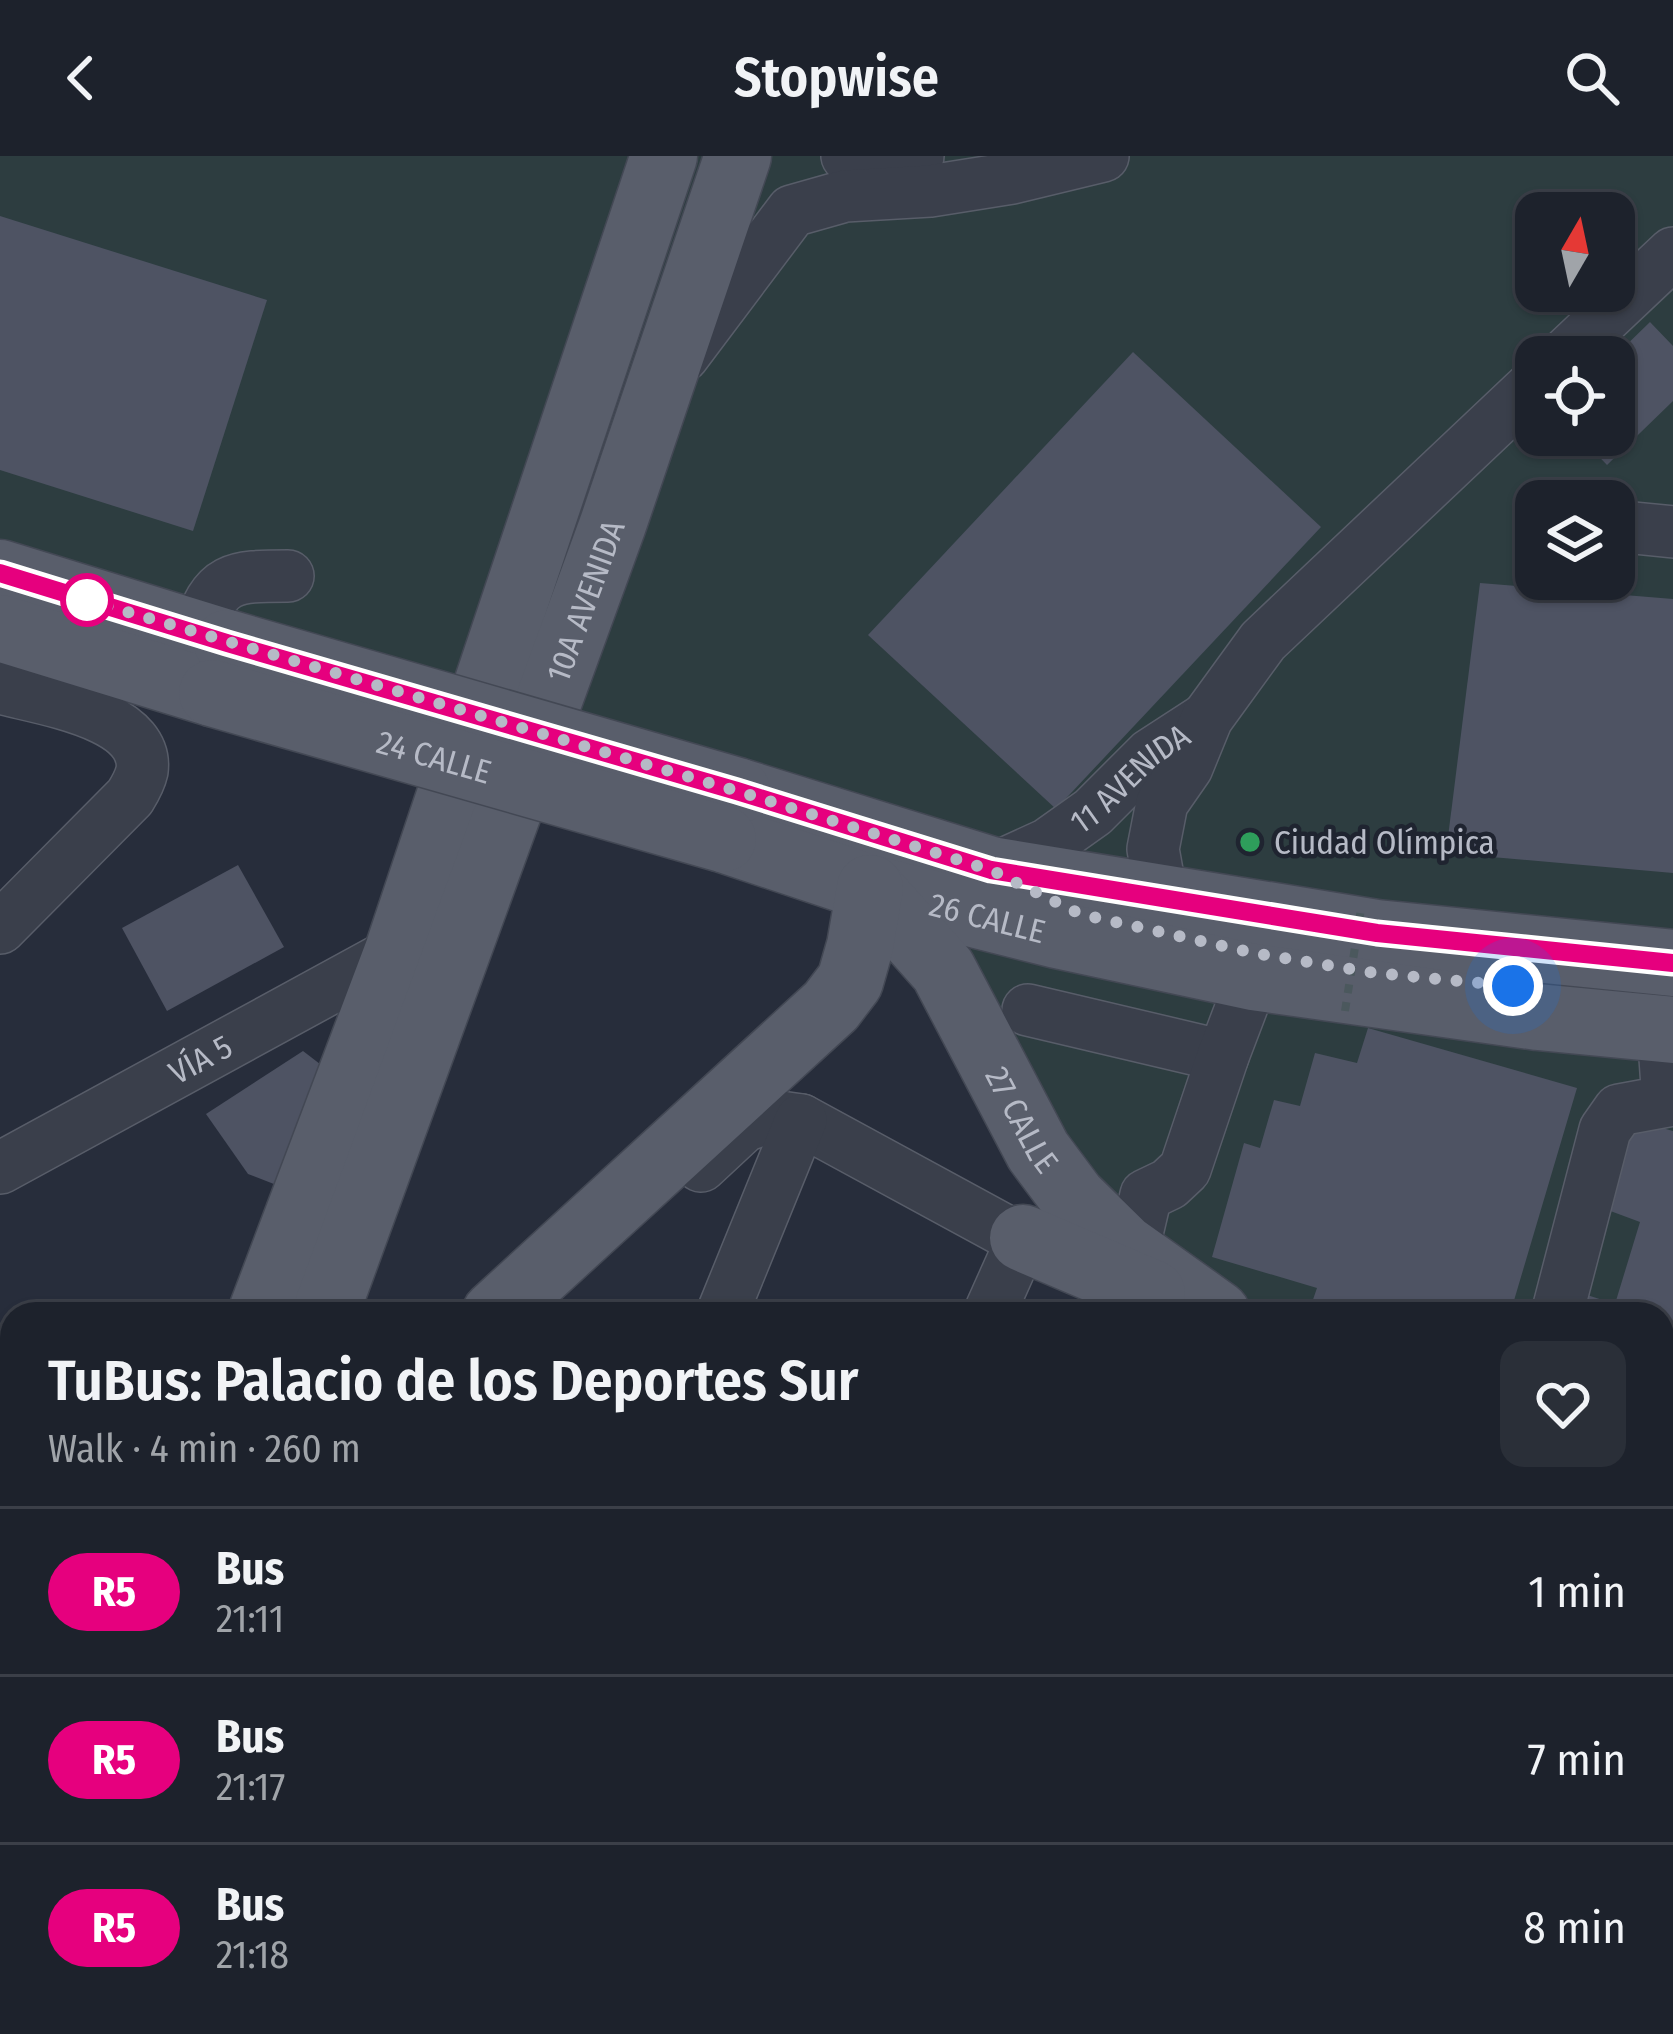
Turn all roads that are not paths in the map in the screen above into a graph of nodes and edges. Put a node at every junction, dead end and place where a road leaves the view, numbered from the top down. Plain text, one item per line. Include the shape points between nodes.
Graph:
1 (664, 156) edge
2 (738, 156) edge
3 (847, 156) edge
4 (1103, 156) edge
5 (910, 157) edge
6 (1673, 253) edge
7 (1585, 336) edge
8 (661, 385) junction
9 (1515, 403) edge
10 (547, 502) junction
11 (613, 524) junction
12 (1635, 528) edge
13 (1673, 532) edge
14 (0, 573) edge
15 (288, 576) dead end
16 (0, 628) edge
17 (212, 656) junction
18 (0, 688) edge
19 (1208, 718) junction
20 (730, 815) junction
21 (991, 870) junction
22 (870, 888) junction
23 (1162, 898) junction
24 (0, 928) edge
25 (398, 951) junction
26 (1673, 963) edge
27 (1253, 977) junction
28 (1028, 1010) dead end
29 (1670, 1020) edge
30 (1222, 1056) junction
31 (1671, 1101) edge
32 (801, 1120) junction
33 (0, 1168) edge
34 (1142, 1212) dead end
35 (1022, 1238) junction
36 (277, 1302) edge
37 (278, 1302) edge
38 (508, 1302) edge
39 (556, 1302) edge
40 (727, 1302) edge
41 (994, 1302) edge
42 (1126, 1302) edge
43 (1174, 1302) edge
44 (1199, 1302) edge
45 (1560, 1302) edge

1 - 10 main road, 10A AVENIDA
2 - 8 main road, 10A AVENIDA
3 - 5 street
4 - 8 street via 792,211
6 - 7 street
8 - 11 main road, 10A AVENIDA
9 - 19 street via 1263,641
10 - 11 main road
10 - 25 main road, 10A AVENIDA
11 - 37 main road, 10A AVENIDA
12 - 13 street
14 - 17 main road, 24 CALLE
15 - 17 street via 223,584 204,614
16 - 17 main road, 24 CALLE
17 - 20 main road, 24 CALLE, bridge
18 - 24 street via 103,717 129,732 142,757 130,797
19 - 21 street, 11 AVENIDA via 1150,755 1063,834
19 - 23 street via 1162,802 1153,848
20 - 21 main road, 24 CALLE
20 - 22 main road, 24 CALLE
21 - 23 main road, 26 CALLE
21 - 29 main road via 1080,914 1254,953
22 - 27 main road, 26 CALLE
22 - 38 main road via 850,981 831,1006
22 - 44 main road, 27 CALLE via 943,970 1038,1151 1072,1198
23 - 26 main road, 26 CALLE via 1377,933
25 - 33 street, VÍA 5
25 - 36 main road, 10A AVENIDA
27 - 29 main road, 26 CALLE via 1538,1017
27 - 30 street
28 - 30 street
29 - 31 street
30 - 34 street via 1185,1169
31 - 45 street via 1619,1110 1604,1130
32 - 35 street
32 - 39 street via 773,1116 744,1126
32 - 40 street
35 - 41 street
35 - 42 street
35 - 43 main road

